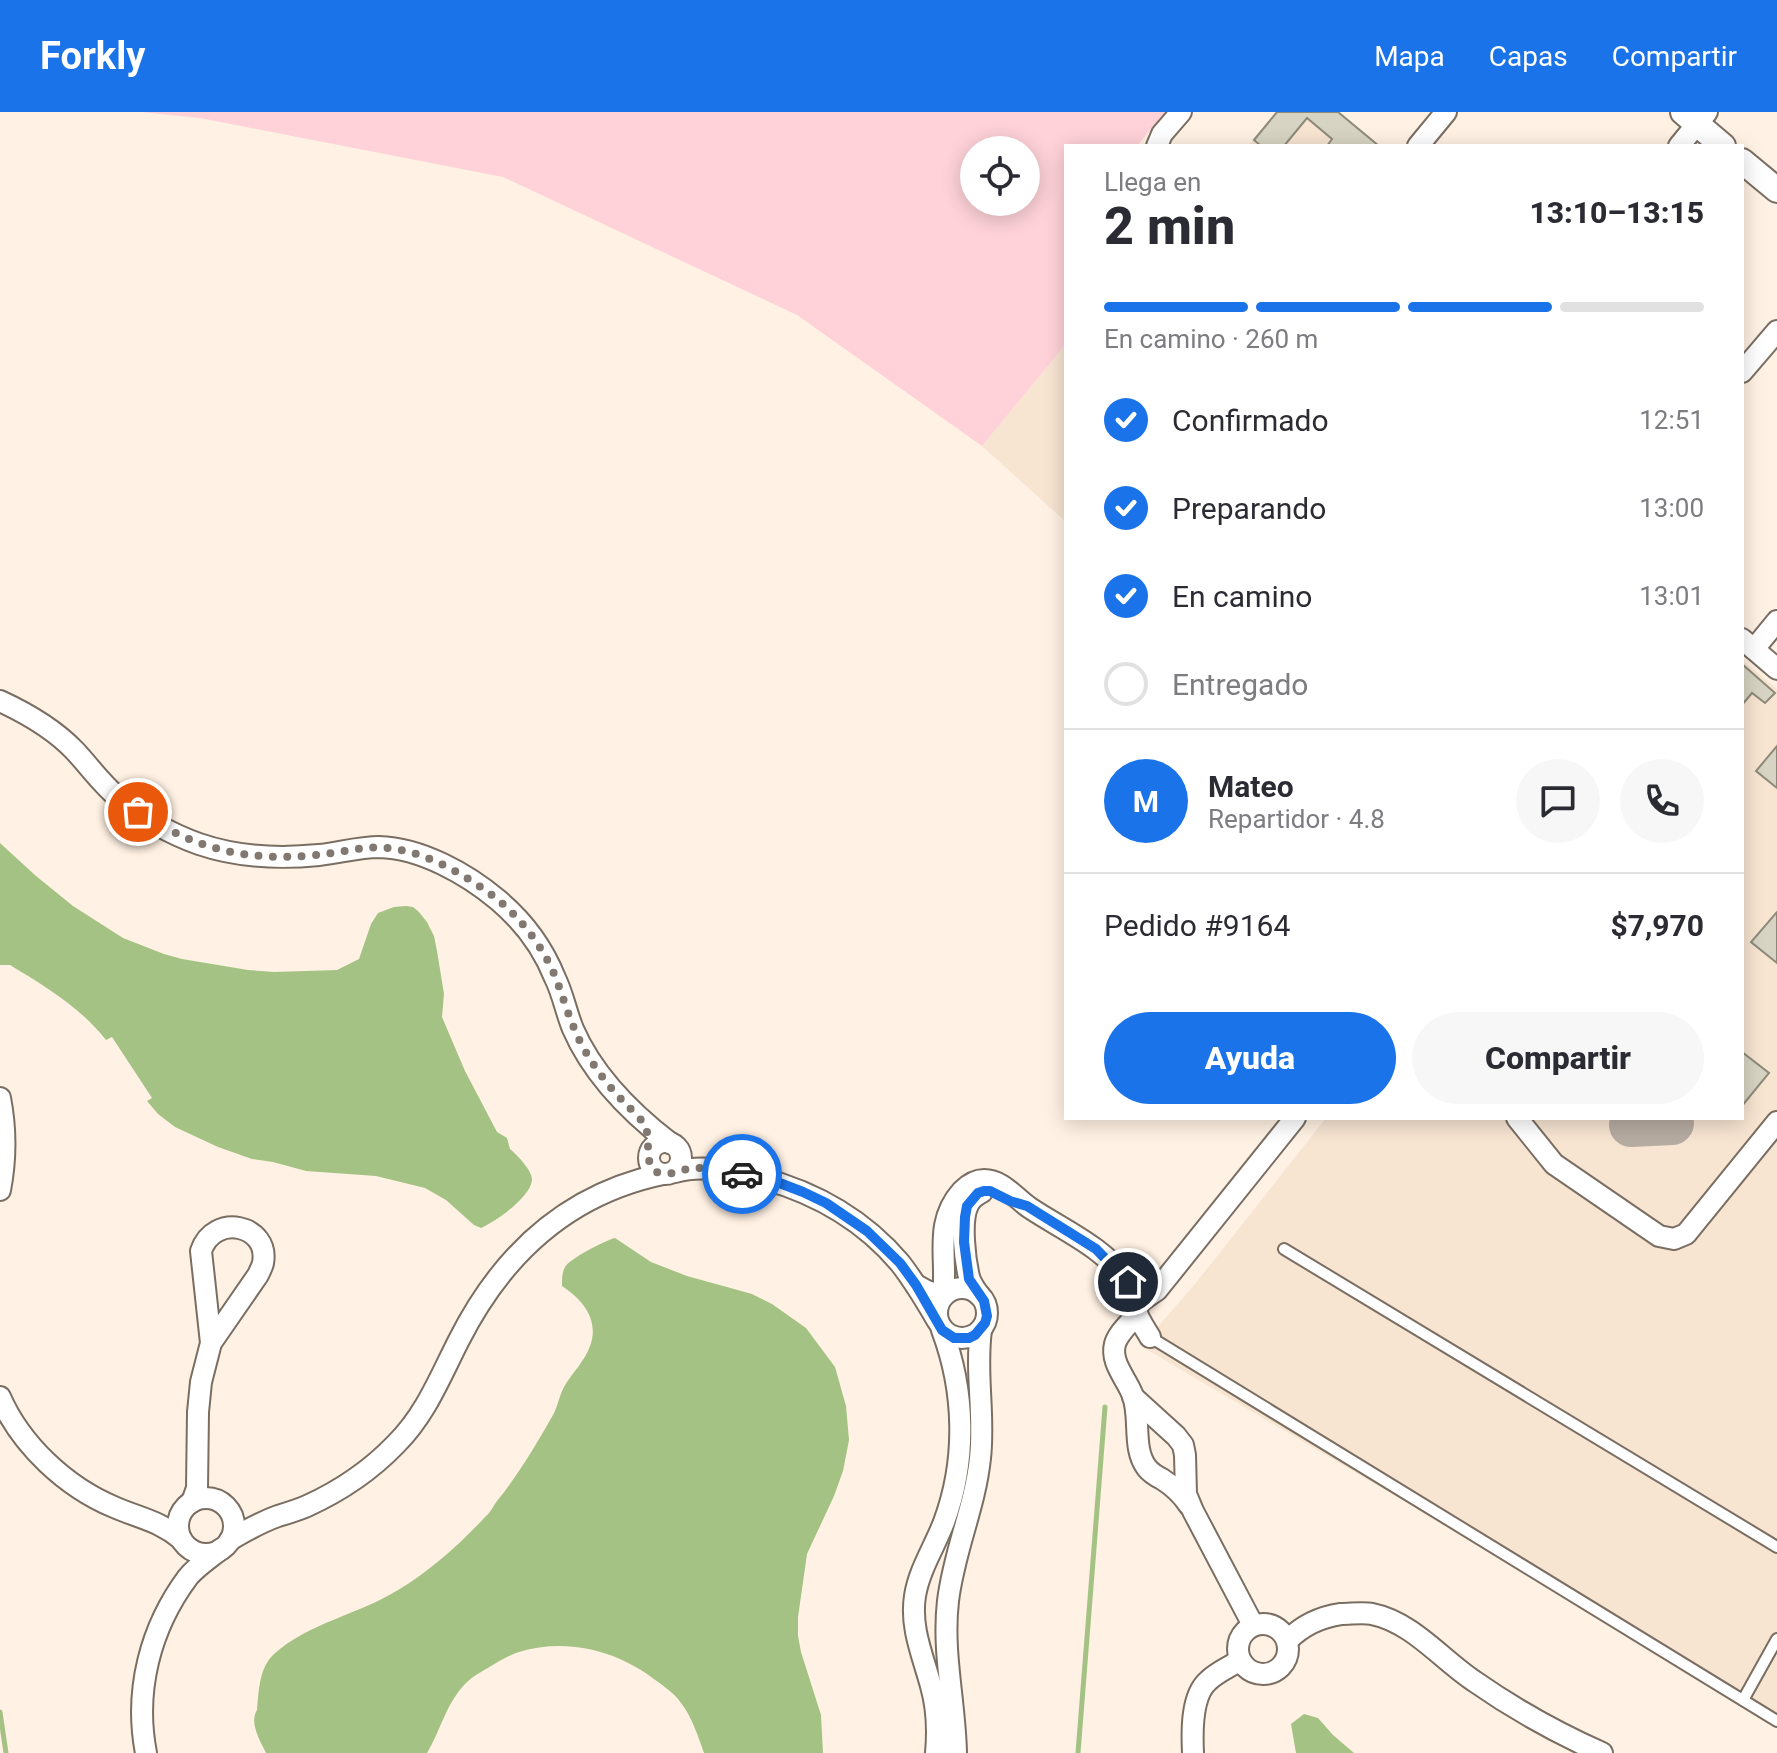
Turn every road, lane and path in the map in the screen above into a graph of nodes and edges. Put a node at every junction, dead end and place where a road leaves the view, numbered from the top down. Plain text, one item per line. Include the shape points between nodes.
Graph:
1 (1181, 112) edge
2 (1446, 112) edge
3 (1695, 116) edge
4 (1158, 144) edge
5 (1420, 144) edge
6 (1680, 144) edge
7 (1721, 144) edge
8 (1744, 163) edge
9 (1777, 190) edge
10 (1777, 331) edge
11 (1744, 370) edge
12 (1776, 625) edge
13 (1748, 644) edge
14 (1777, 669) edge
15 (0, 701) edge
16 (0, 1098) edge
17 (1293, 1120) edge
18 (1519, 1120) edge
19 (1777, 1122) edge
20 (664, 1160) junction
21 (0, 1190) edge
22 (1027, 1206) junction
23 (1284, 1249) dead end
24 (916, 1285) junction
25 (979, 1295) junction
26 (943, 1296) junction
27 (1137, 1309) junction
28 (940, 1325) junction
29 (981, 1330) junction
30 (1150, 1337) joint
31 (211, 1343) junction
32 (0, 1397) edge
33 (1133, 1397) junction
34 (198, 1475) junction
35 (220, 1504) junction
36 (187, 1507) junction
37 (1193, 1511) junction
38 (277, 1516) junction
39 (153, 1521) junction
40 (186, 1544) junction
41 (226, 1545) junction
42 (1777, 1547) edge
43 (926, 1563) junction
44 (952, 1575) junction
45 (189, 1576) junction
46 (1253, 1625) junction
47 (1777, 1639) edge
48 (1288, 1640) junction
49 (946, 1646) junction
50 (920, 1649) junction
51 (1240, 1660) junction
52 (1743, 1700) junction
53 (1777, 1721) edge
54 (146, 1753) edge
55 (936, 1753) edge
56 (956, 1753) edge
57 (1193, 1753) edge
58 (1602, 1753) edge

1 - 4 street
2 - 5 street
3 - 6 street
3 - 7 street
8 - 9 street
10 - 11 street
12 - 13 street
13 - 14 street
15 - 20 street via 74,750 120,799 200,844 278,857 391,848 436,862 479,886 498,900 543,954 588,1055 644,1123
16 - 21 street
17 - 27 street
18 - 19 street via 1554,1164 1659,1236 1674,1239 1686,1234
20 - 24 street via 777,1182 826,1203 867,1231
20 - 38 street via 545,1227 497,1277 431,1398 399,1442 348,1484
22 - 25 street via 990,1191 978,1193 967,1206 964,1242 969,1279
22 - 26 street via 1013,1192 985,1180 962,1191 943,1230
22 - 27 street via 1096,1249 1128,1282
23 - 42 lane
24 - 26 street
24 - 28 street
25 - 26 street via 965,1288
25 - 29 street via 987,1308
26 - 28 street
27 - 30 street
27 - 33 street via 1115,1345 1115,1358
28 - 29 street via 961,1339
28 - 43 street via 960,1405 960,1453 952,1498
29 - 44 street via 977,1483
30 - 52 lane
31 - 31 street via 263,1263 260,1244 235,1226 213,1232 201,1251
31 - 34 street via 198,1412
32 - 39 street via 30,1442 68,1480 109,1505
33 - 37 street via 1145,1465
33 - 37 street via 1183,1445 1186,1494
34 - 35 street
34 - 36 street
35 - 36 street via 199,1499
35 - 38 street via 247,1517
35 - 41 street via 233,1523
36 - 39 street via 175,1517
36 - 40 street via 178,1525
37 - 46 street
38 - 41 street
39 - 40 street
40 - 41 street via 206,1554
40 - 45 street
41 - 45 street
43 - 44 street
43 - 50 street via 915,1596
44 - 49 street
45 - 54 street via 162,1619 146,1669 141,1711
46 - 48 street via 1277,1627
46 - 51 street via 1238,1644
47 - 52 lane
48 - 51 street via 1288,1657 1269,1674 1252,1672
48 - 58 street via 1326,1616 1371,1613 1404,1627 1471,1680 1532,1718
49 - 50 street
49 - 56 street
50 - 55 street via 935,1705
51 - 57 street via 1206,1682 1197,1699
52 - 53 lane

